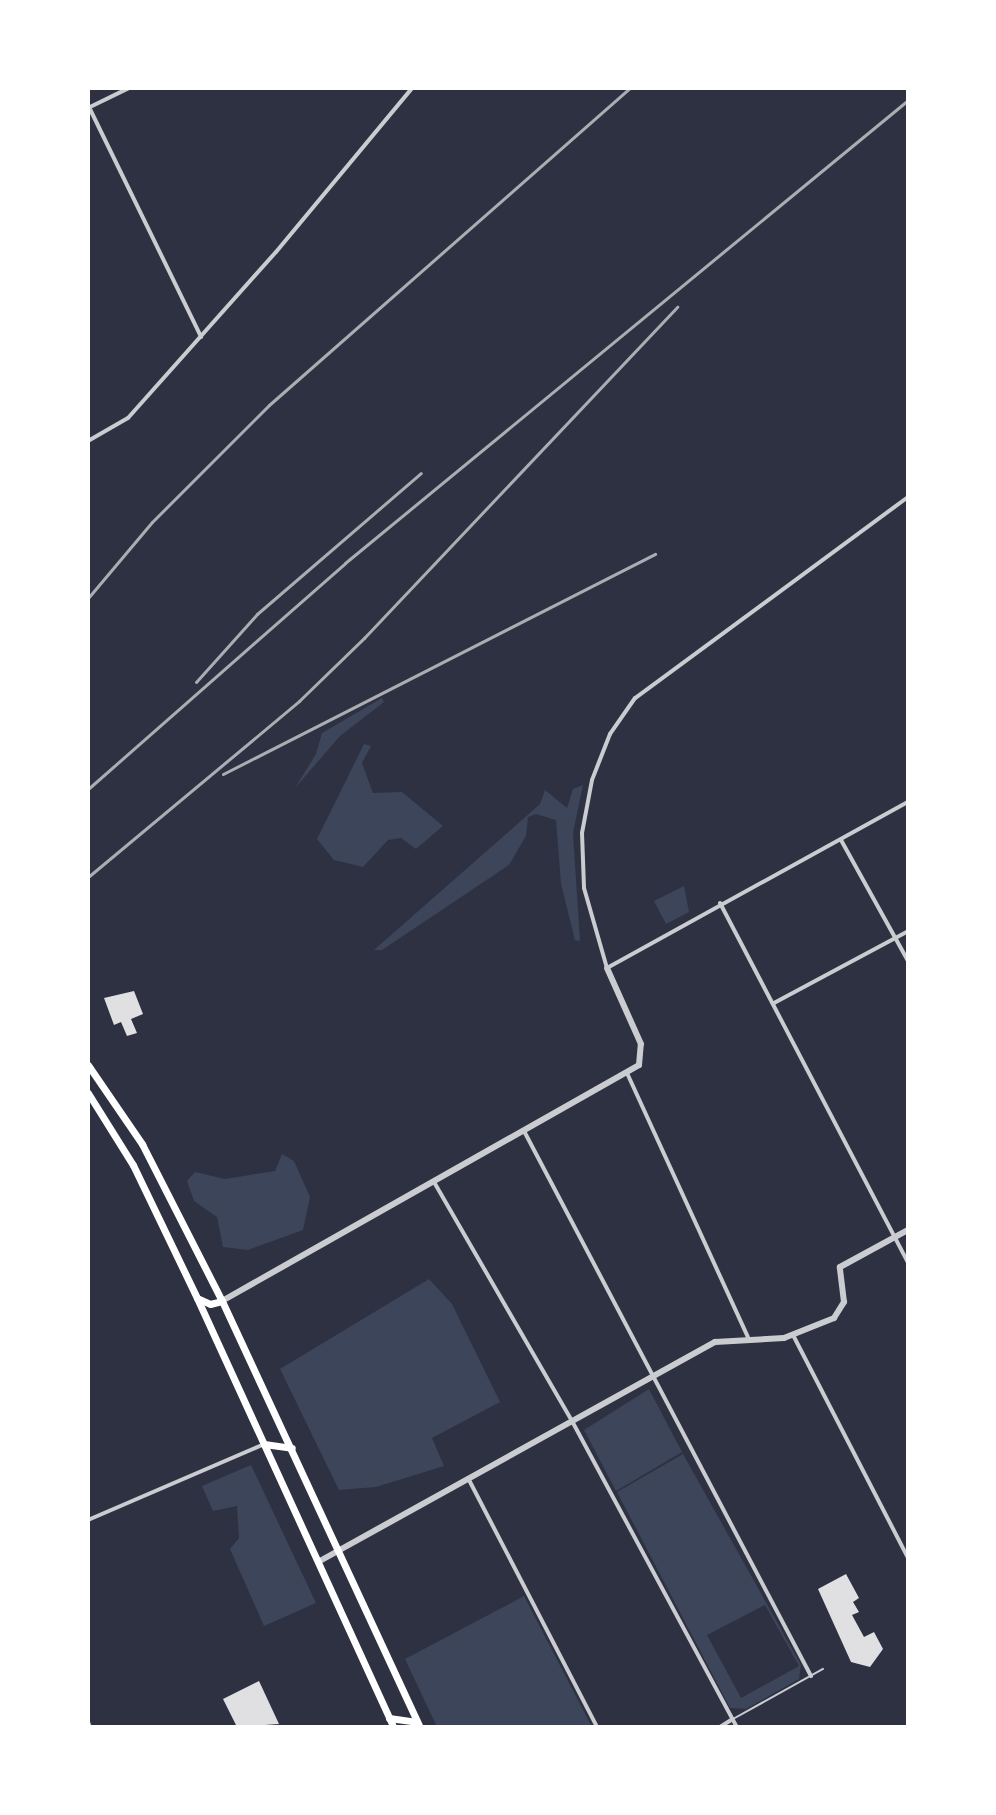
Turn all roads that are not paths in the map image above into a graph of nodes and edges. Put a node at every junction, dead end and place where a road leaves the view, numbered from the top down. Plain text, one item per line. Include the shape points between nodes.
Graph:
1 (129, 88) edge
2 (412, 88) edge
3 (88, 107) edge
4 (201, 337) junction
5 (88, 441) edge
6 (908, 497) edge
7 (908, 802) edge
8 (841, 840) junction
9 (720, 903) junction
10 (908, 931) edge
11 (896, 937) junction
12 (908, 961) edge
13 (607, 968) junction
14 (774, 1003) junction
15 (88, 1065) edge
16 (627, 1073) junction
17 (88, 1093) edge
18 (524, 1131) junction
19 (434, 1182) junction
20 (908, 1230) edge
21 (894, 1237) junction
22 (908, 1262) edge
23 (197, 1298) junction
24 (222, 1301) junction
25 (793, 1335) junction
26 (748, 1337) junction
27 (652, 1377) junction
28 (572, 1421) junction
29 (264, 1444) junction
30 (292, 1448) junction
31 (468, 1478) junction
32 (88, 1520) edge
33 (339, 1550) junction
34 (908, 1558) edge
35 (318, 1562) junction
36 (823, 1669) dead end
37 (811, 1676) junction
38 (389, 1718) junction
39 (733, 1719) junction
40 (419, 1724) edge
41 (393, 1727) edge
42 (597, 1727) edge
43 (720, 1727) edge
44 (737, 1727) edge

1 - 3 street
2 - 4 street
3 - 4 street
4 - 5 street via 128,418
6 - 13 street via 635,698 610,734 592,780 582,833 586,902
7 - 8 street
8 - 9 street
8 - 11 street
9 - 13 street
9 - 14 street
10 - 11 street
11 - 12 street
11 - 14 street
13 - 16 street via 642,1047 639,1065
14 - 21 street
15 - 24 main road via 136,1134
16 - 18 street
16 - 26 street
17 - 23 main road via 133,1165
18 - 19 street
18 - 27 street
19 - 24 street
19 - 28 street
20 - 21 street
21 - 22 street
21 - 25 street via 840,1267 841,1311
23 - 24 main road via 210,1304
23 - 29 main road
24 - 30 main road
25 - 26 street
25 - 34 street
26 - 27 street via 715,1342
27 - 28 street
27 - 37 street
28 - 31 street
28 - 39 street
29 - 30 main road
29 - 32 street
29 - 35 main road
30 - 33 main road
31 - 33 street
31 - 42 street
33 - 35 street
33 - 40 main road
35 - 38 main road
36 - 37 lane
37 - 39 lane
38 - 40 main road
38 - 41 main road
39 - 43 street
39 - 44 street

